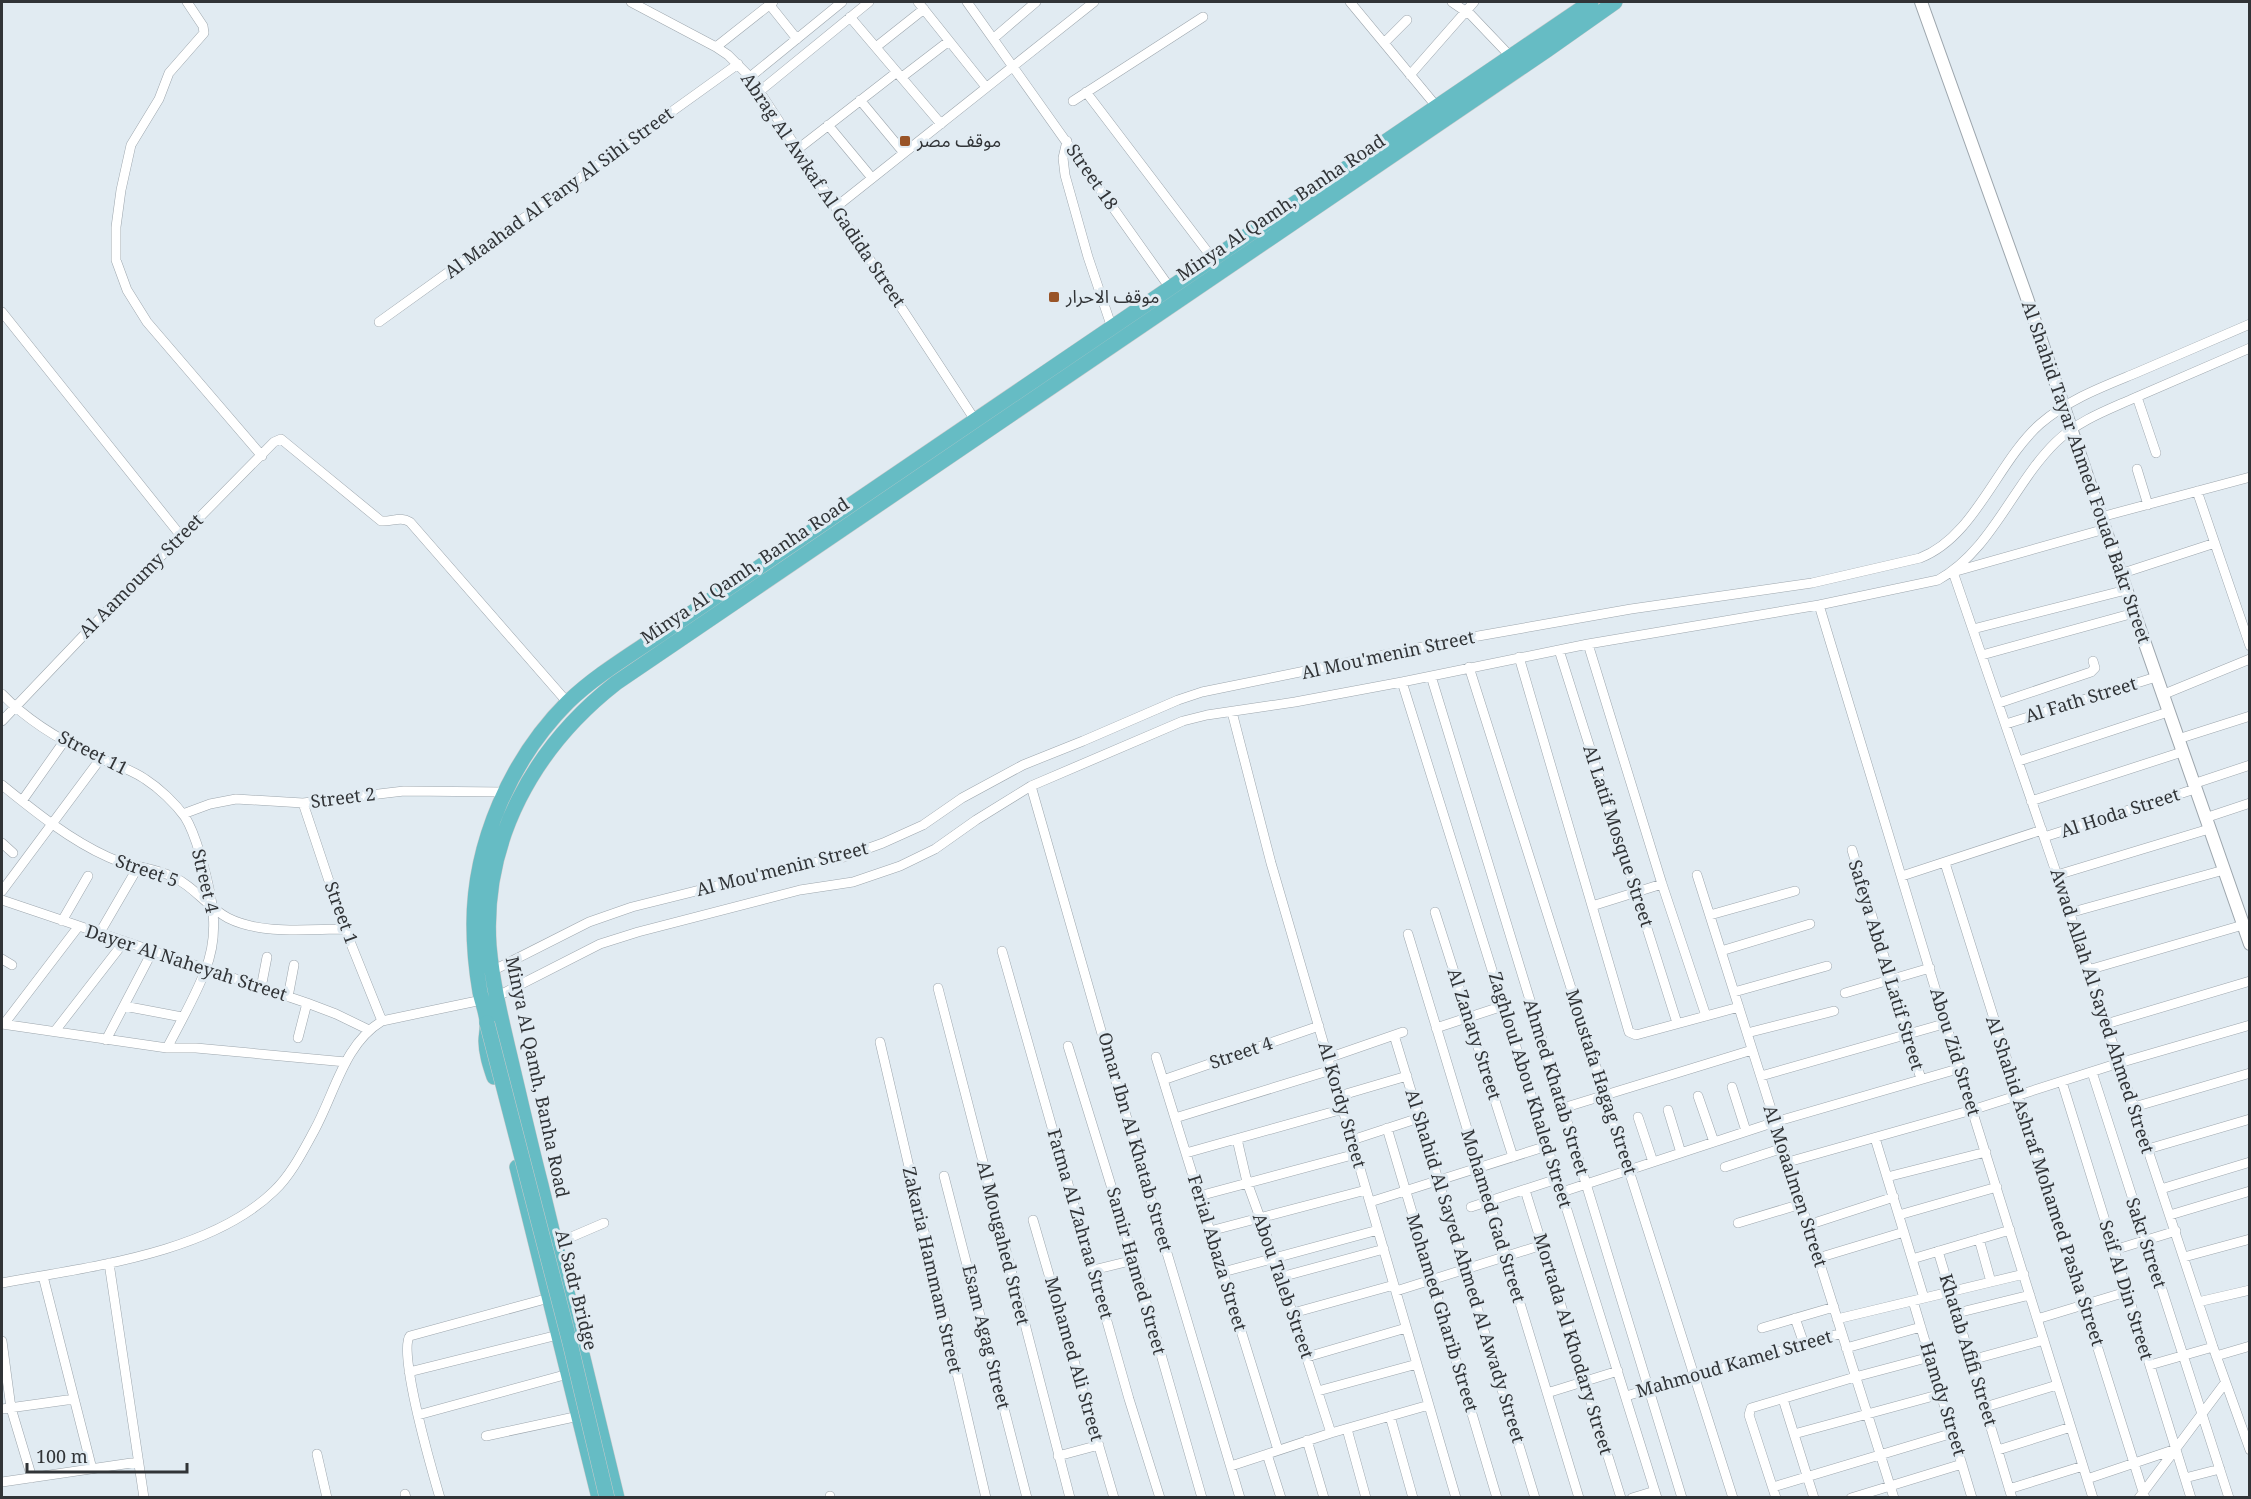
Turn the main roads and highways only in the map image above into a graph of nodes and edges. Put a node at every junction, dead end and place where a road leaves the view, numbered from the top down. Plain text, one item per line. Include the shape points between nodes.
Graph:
1 (1590, 2) edge
2 (1615, 2) edge
3 (731, 595) junction
4 (489, 998) junction
5 (488, 1023) junction
6 (524, 1116) junction
7 (576, 1331) junction
8 (558, 1335) junction
9 (599, 1497) edge
10 (607, 1497) edge
11 (612, 1497) edge
12 (617, 1497) edge

1 - 3 highway, Minya Al Qamh, Banha Road via 975,420
2 - 3 highway, Minya Al Qamh, Banha Road
3 - 4 highway, Minya Al Qamh, Banha Road via 594,700 540,762 513,810 496,862 489,916
3 - 4 highway, Minya Al Qamh, Banha Road via 600,677 568,703 527,754 505,792 486,842 476,895 475,948
4 - 5 highway, Minya Al Qamh, Banha Road
4 - 6 highway, Minya Al Qamh, Banha Road
5 - 8 highway, Minya Al Qamh, Banha Road via 487,1053
5 - 10 highway, Al Sadr Bridge, bridge
6 - 7 highway, Minya Al Qamh, Banha Road
6 - 11 highway, Al Sadr Bridge, bridge via 524,1140
7 - 8 highway
7 - 12 highway, Minya Al Qamh, Banha Road
8 - 9 highway, Minya Al Qamh, Banha Road

